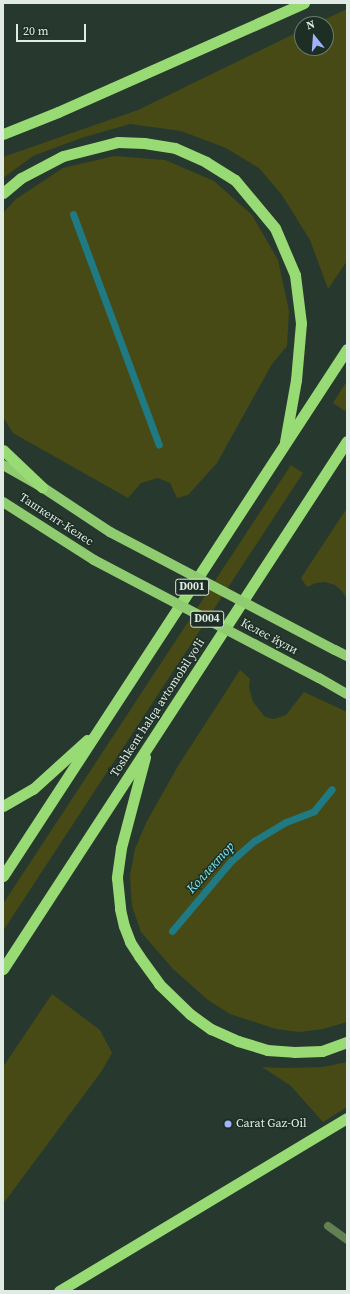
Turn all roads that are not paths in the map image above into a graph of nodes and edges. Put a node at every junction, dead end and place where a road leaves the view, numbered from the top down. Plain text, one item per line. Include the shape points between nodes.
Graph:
1 (304, 3) edge
2 (3, 134) edge
3 (3, 193) edge
4 (347, 350) edge
5 (347, 441) edge
6 (284, 446) junction
7 (3, 450) edge
8 (347, 450) edge
9 (3, 465) edge
10 (328, 470) junction
11 (42, 487) junction
12 (3, 502) edge
13 (110, 532) joint
14 (94, 560) joint
15 (347, 656) edge
16 (347, 694) edge
17 (101, 727) junction
18 (148, 747) junction
19 (3, 806) edge
20 (3, 876) edge
21 (3, 969) edge
22 (347, 1042) edge
23 (347, 1118) edge
24 (328, 1226) dead end
25 (347, 1240) edge
26 (59, 1291) edge

1 - 2 highway
3 - 6 highway via 21,178 63,156 118,142 175,148 206,162 234,180 275,228 295,275 301,323 296,380
4 - 6 highway, D001
5 - 10 highway, Toshkent halqa avtomobil yo'li
6 - 17 highway, D001
7 - 11 highway
8 - 10 highway
9 - 11 main road, D004
10 - 18 highway, Toshkent halqa avtomobil yo'li
11 - 13 main road, Ташкент-Келес / D004
12 - 14 main road, Ташкент-Келес / D004
13 - 15 main road, Келес йули / D004, bridge
14 - 16 main road, Келес йули / D004, bridge
17 - 19 highway via 33,789
17 - 20 highway, D001
18 - 21 highway, Toshkent halqa avtomobil yo'li
18 - 22 highway via 121,848 118,878 124,926 139,956 159,984 190,1014 211,1029 238,1041 267,1050 294,1052 322,1051
23 - 26 highway
24 - 25 street

